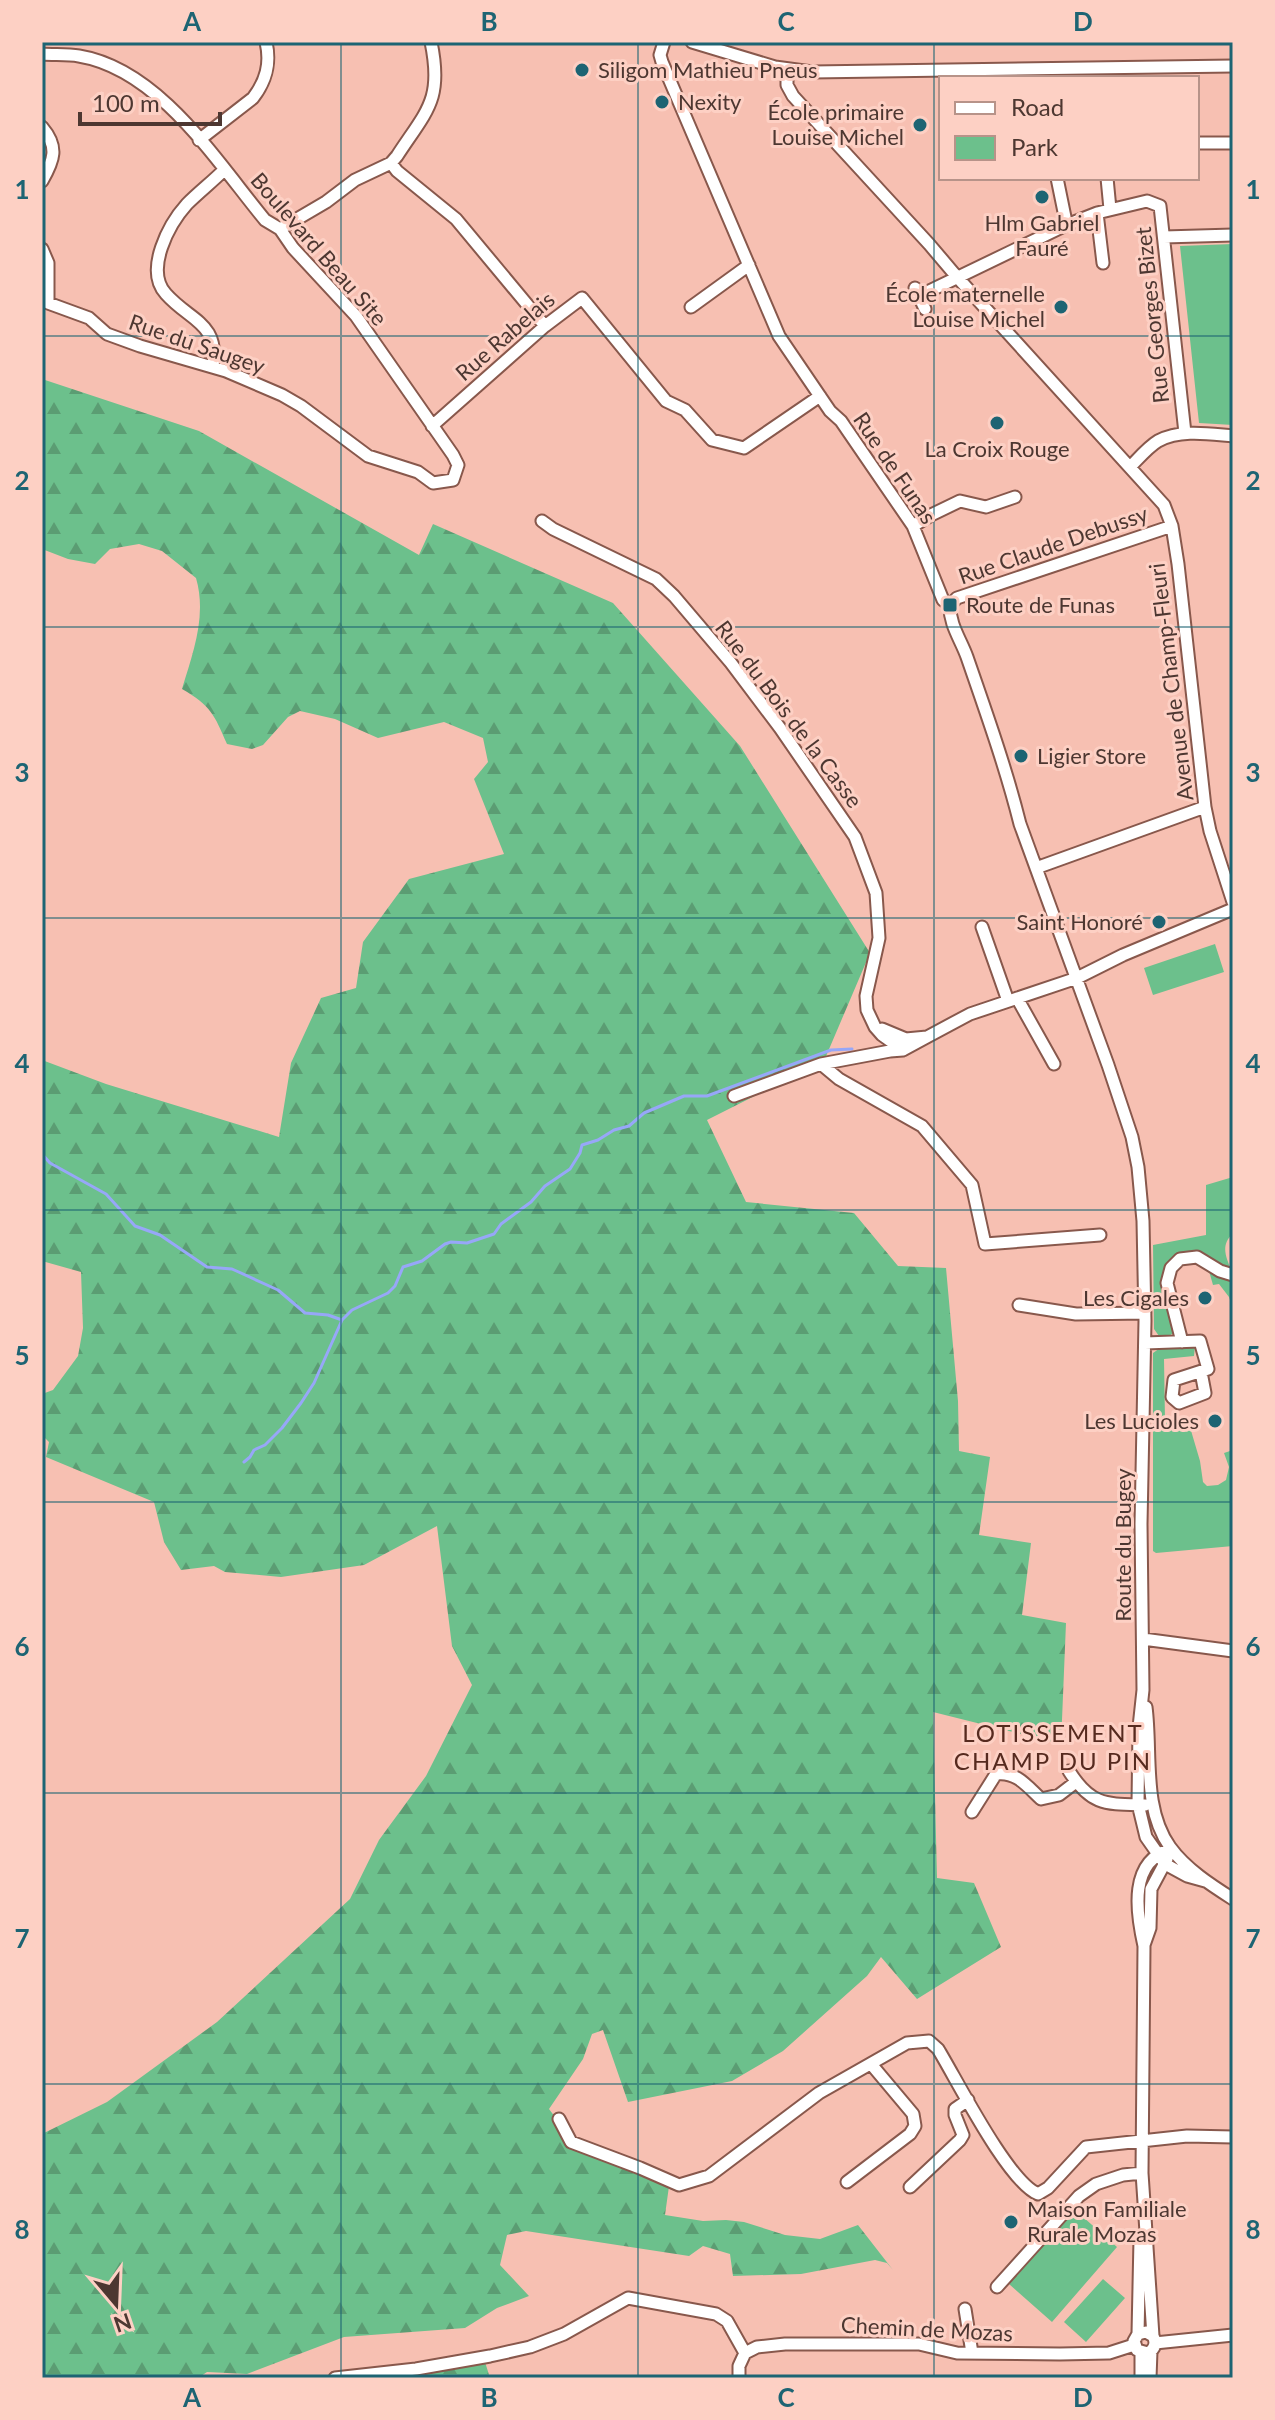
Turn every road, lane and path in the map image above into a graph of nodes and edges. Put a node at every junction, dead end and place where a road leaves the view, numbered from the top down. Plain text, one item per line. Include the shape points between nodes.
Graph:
1 (266, 42) edge
2 (431, 42) edge
3 (664, 42) edge
4 (692, 42) edge
5 (710, 42) edge
6 (722, 50) junction
7 (42, 54) edge
8 (1233, 66) edge
9 (787, 70) junction
10 (1097, 73) edge
11 (42, 127) edge
12 (199, 140) junction
13 (1199, 143) edge
14 (1233, 143) edge
15 (391, 163) junction
16 (224, 170) junction
17 (1057, 180) edge
18 (1107, 180) edge
19 (42, 181) edge
20 (1110, 209) junction
21 (1097, 213) junction
22 (1064, 226) junction
23 (280, 229) junction
24 (1233, 235) edge
25 (1164, 237) junction
26 (42, 249) edge
27 (1103, 263) dead end
28 (749, 265) junction
29 (957, 277) junction
30 (691, 307) dead end
31 (925, 309) dead end
32 (545, 326) junction
33 (213, 367) junction
34 (820, 396) junction
35 (432, 426) junction
36 (1185, 433) junction
37 (1233, 436) edge
38 (1130, 467) junction
39 (1015, 497) dead end
40 (542, 521) dead end
41 (913, 526) junction
42 (1172, 526) junction
43 (950, 605) junction
44 (1205, 807) junction
45 (1036, 868) junction
46 (1233, 902) edge
47 (1233, 909) edge
48 (982, 927) dead end
49 (1077, 978) junction
50 (1013, 999) junction
51 (898, 1046) junction
52 (821, 1064) junction
53 (1054, 1064) dead end
54 (734, 1096) dead end
55 (1100, 1235) dead end
56 (1233, 1275) edge
57 (1019, 1305) dead end
58 (1145, 1313) junction
59 (1182, 1342) junction
60 (1145, 1343) junction
61 (1201, 1372) dead end
62 (1143, 1639) junction
63 (1232, 1647) edge
64 (1143, 1690) junction
65 (1069, 1771) dead end
66 (1076, 1782) junction
67 (1138, 1804) junction
68 (1153, 1805) junction
69 (972, 1812) dead end
70 (1171, 1849) junction
71 (1157, 1853) junction
72 (1165, 1864) junction
73 (1205, 1881) junction
74 (1233, 1899) edge
75 (1144, 1946) junction
76 (871, 2064) junction
77 (968, 2100) junction
78 (559, 2119) dead end
79 (1233, 2137) edge
80 (1142, 2140) junction
81 (1142, 2173) junction
82 (847, 2182) dead end
83 (910, 2187) dead end
84 (997, 2287) dead end
85 (965, 2309) dead end
86 (1233, 2335) edge
87 (1145, 2344) junction
88 (745, 2353) junction
89 (972, 2353) junction
90 (335, 2378) edge
91 (739, 2378) edge
92 (1141, 2378) edge
93 (1150, 2378) edge

1 - 12 street via 268,67 260,90
2 - 15 street via 436,83 430,107
3 - 28 street, Rue de Funas via 662,62
4 - 6 street
5 - 6 street
6 - 9 street
7 - 12 street, Boulevard Beau Site via 79,56 134,78
8 - 10 street
9 - 10 street
9 - 29 street, Avenue de Champ-Fleuri via 793,96
11 - 19 street via 53,142 52,163
12 - 16 street, Boulevard Beau Site
13 - 14 street
15 - 23 street
15 - 32 street via 456,219
16 - 23 street, Boulevard Beau Site via 265,220
16 - 33 street via 185,207 162,245 156,268 164,293 211,333
17 - 22 street
18 - 20 street
20 - 21 street
20 - 25 street, Rue Georges Bizet via 1147,201 1160,206
21 - 22 street
21 - 27 street
22 - 29 street
23 - 35 street, Boulevard Beau Site via 356,316
24 - 25 street
25 - 36 street, Rue Georges Bizet
26 - 33 street, Rue du Saugey via 48,263 48,303 89,318 107,334
28 - 30 street
28 - 34 street, Rue de Funas via 785,347
29 - 31 street via 917,292
29 - 38 street, Avenue de Champ-Fleuri
32 - 34 street, Rue Rabelais via 582,298 666,401 685,410 712,440 744,448
32 - 35 street, Rue Rabelais
33 - 35 street, Rue du Saugey via 282,395 368,456 418,472 433,483 453,480 458,465
34 - 41 street, Rue de Funas
36 - 37 street
36 - 38 street via 1157,442
38 - 42 street, Avenue de Champ-Fleuri via 1164,505
39 - 41 street via 986,507 960,501
40 - 51 street, Rue du Bois de la Casse via 656,579 674,596 780,728 855,837 876,893 879,938 867,1010 875,1027
41 - 43 street, Rue de Funas via 943,600
42 - 43 street, Rue Claude Debussy via 957,598
42 - 44 street, Avenue de Champ-Fleuri
43 - 45 street, Rue de Funas
44 - 45 street
44 - 46 street, Avenue de Champ-Fleuri
45 - 49 street, Rue de Funas
47 - 49 street
48 - 50 street
49 - 50 street
49 - 58 street, Route du Bugey via 1132,1137 1143,1221
50 - 51 street
50 - 53 street
51 - 52 street
52 - 54 street
52 - 55 street via 922,1126 972,1185 985,1244
56 - 59 street via 1197,1257 1180,1259 1171,1268 1167,1283
57 - 58 street via 1076,1314
58 - 60 street, Route du Bugey
59 - 60 street
59 - 61 street via 1200,1341 1208,1369
60 - 62 street, Route du Bugey
62 - 63 street
62 - 64 street, Route du Bugey
64 - 67 street, Route du Bugey
64 - 68 street, Route du Bugey
65 - 66 street
66 - 67 street via 1102,1803
66 - 69 street via 1059,1795 1041,1799 1017,1777 996,1774
67 - 68 street
67 - 71 street, Route du Bugey via 1146,1837
68 - 70 street, Route du Bugey
70 - 71 street
70 - 72 street
70 - 73 street
71 - 72 street, Route du Bugey
71 - 75 street via 1140,1877
72 - 73 street
72 - 75 street via 1151,1889
73 - 74 street
75 - 80 street
76 - 77 street via 907,2043 929,2041
76 - 78 street via 819,2093 709,2176 679,2185 571,2142
76 - 82 street via 913,2114 915,2126
77 - 80 street via 1010,2171 1038,2194 1086,2147
77 - 83 street via 955,2109 960,2140
79 - 80 street
80 - 81 street
81 - 84 street via 1096,2184 1079,2196
81 - 87 street
85 - 89 street
86 - 87 street, Chemin de Mozas
87 - 89 street, Chemin de Mozas via 1109,2353
87 - 92 street
87 - 93 street
88 - 89 street, Chemin de Mozas via 757,2347 849,2343 919,2344
88 - 90 street via 727,2321 716,2314 628,2298 530,2347
88 - 91 street

